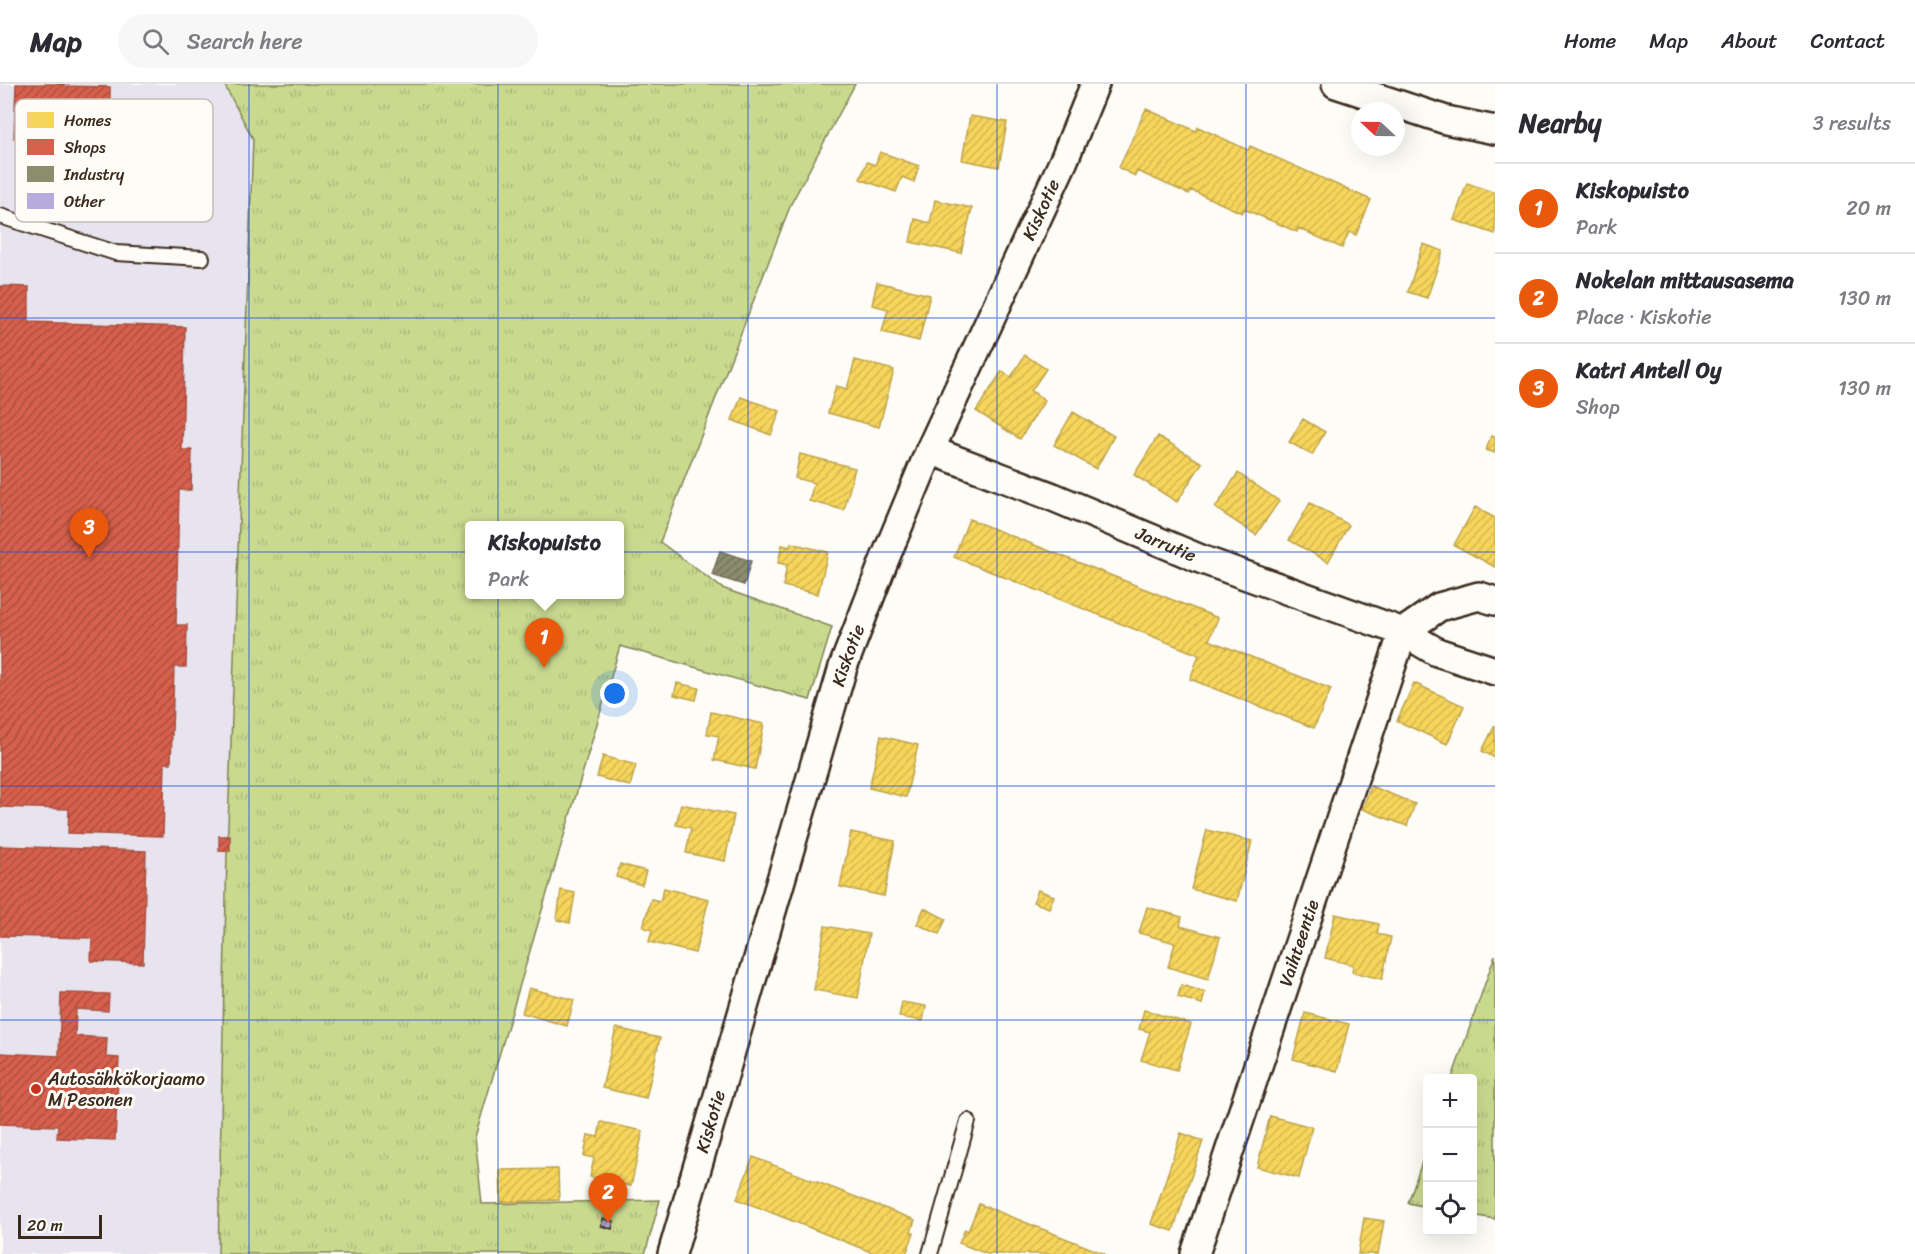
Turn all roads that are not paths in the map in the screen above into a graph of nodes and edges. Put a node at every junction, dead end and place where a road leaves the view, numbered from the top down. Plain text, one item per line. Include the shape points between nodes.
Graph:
1 (1095, 84) edge
2 (1336, 84) edge
3 (1495, 130) edge
4 (0, 216) edge
5 (15, 221) edge
6 (19, 222) edge
7 (202, 258) dead end
8 (930, 450) junction
9 (1495, 601) edge
10 (1403, 632) junction
11 (1495, 671) edge
12 (968, 1121) dead end
13 (672, 1254) edge
14 (930, 1254) edge
15 (1195, 1254) edge

1 - 8 street, Kiskotie
2 - 3 street via 1446,120
4 - 5 lane
6 - 7 lane via 116,253
8 - 10 street, Jarrutie via 1203,560
8 - 13 street, Kiskotie via 843,667
9 - 10 street via 1479,596 1439,607
10 - 11 street, Jarrutie via 1437,652
10 - 15 street, Vaihteentie
12 - 14 lane

